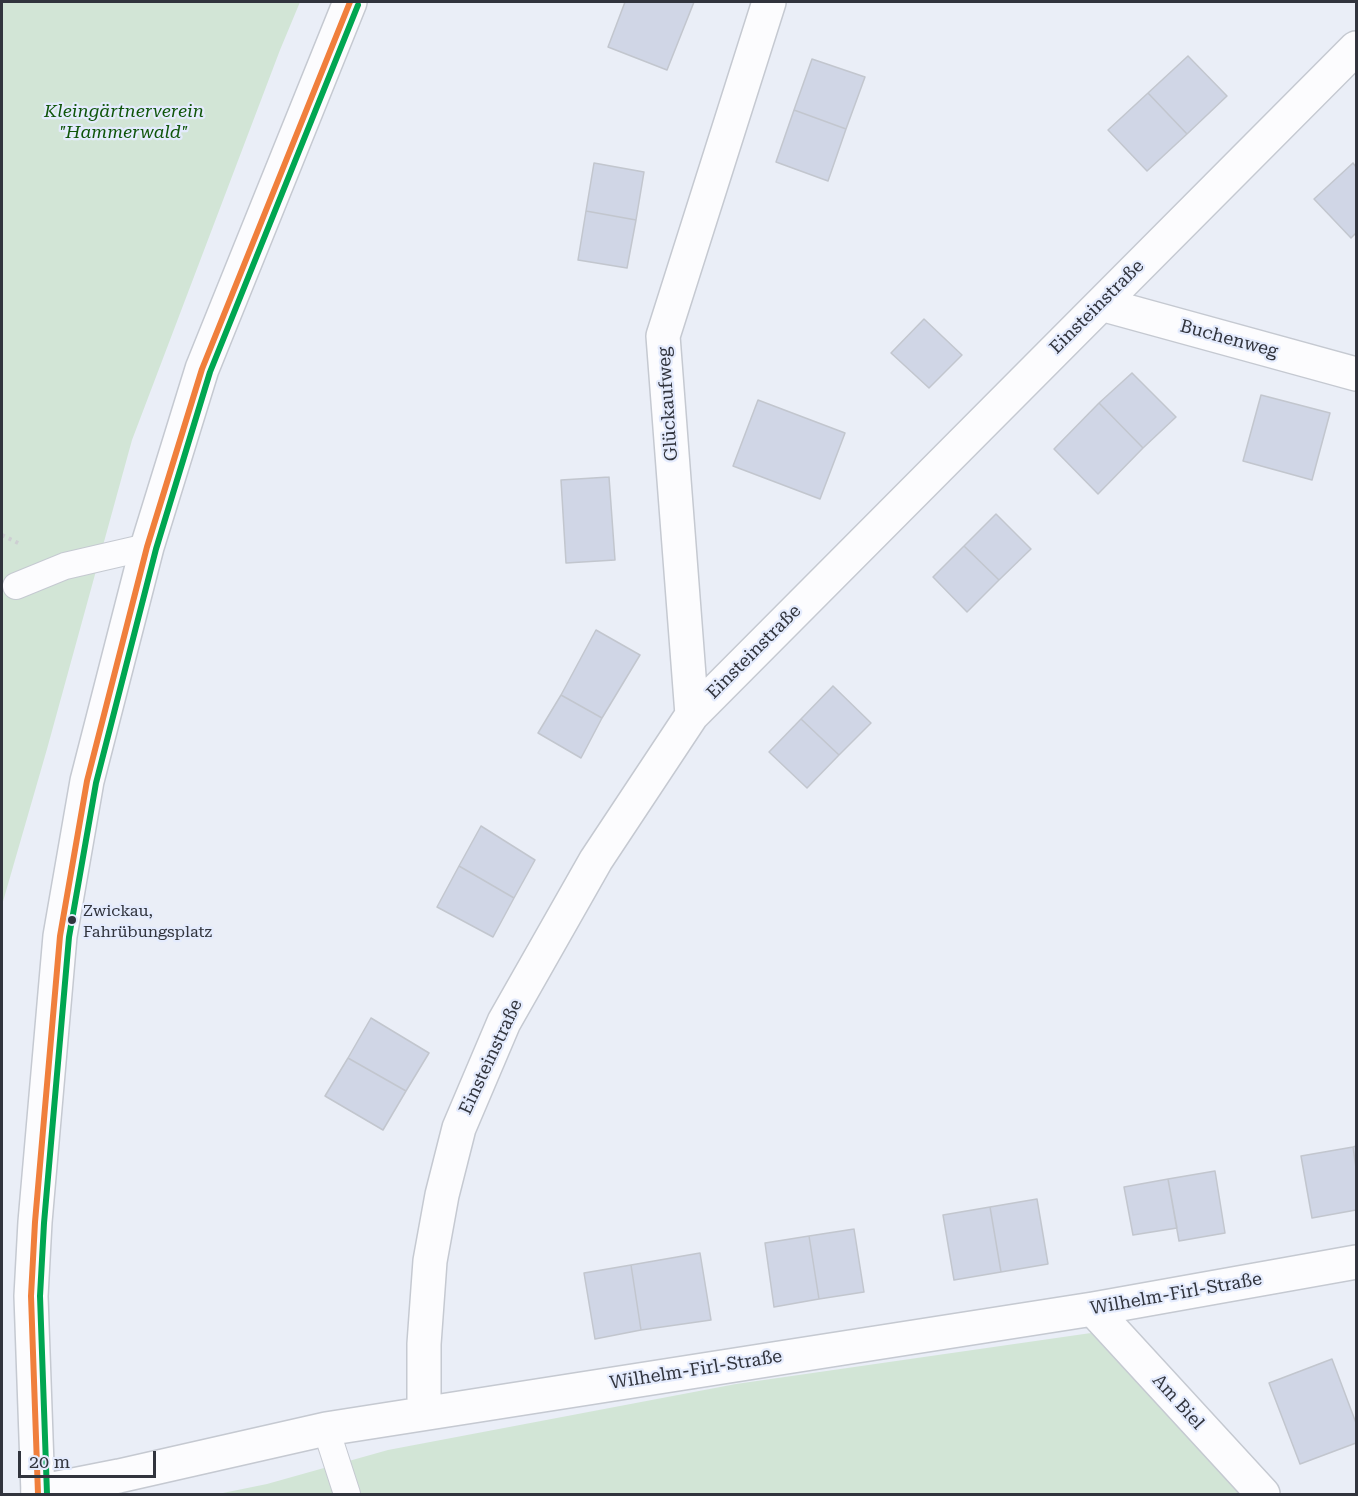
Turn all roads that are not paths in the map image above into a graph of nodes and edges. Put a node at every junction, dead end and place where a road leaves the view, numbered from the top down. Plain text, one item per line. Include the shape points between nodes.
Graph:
1 (350, 2) edge
2 (769, 2) edge
3 (1356, 48) edge
4 (1101, 304) junction
5 (1356, 374) edge
6 (147, 547) junction
7 (16, 586) dead end
8 (692, 714) junction
9 (1356, 1262) edge
10 (1094, 1309) junction
11 (424, 1412) junction
12 (326, 1429) junction
13 (33, 1494) edge
14 (347, 1494) edge
15 (1263, 1494) edge

1 - 6 street via 201,369
2 - 8 street, Glückaufweg via 663,336
3 - 4 street, Einsteinstraße
4 - 5 street, Buchenweg
4 - 8 street, Einsteinstraße
6 - 7 lane via 65,566
6 - 13 street via 87,781 60,936 31,1296
8 - 11 street, Einsteinstraße via 596,860 504,1022 459,1128 430,1261
9 - 10 street, Wilhelm-Firl-Straße
10 - 11 street, Wilhelm-Firl-Straße
10 - 15 street, Am Biel
11 - 12 street, Wilhelm-Firl-Straße
12 - 13 street, Wilhelm-Firl-Straße
12 - 14 lane

